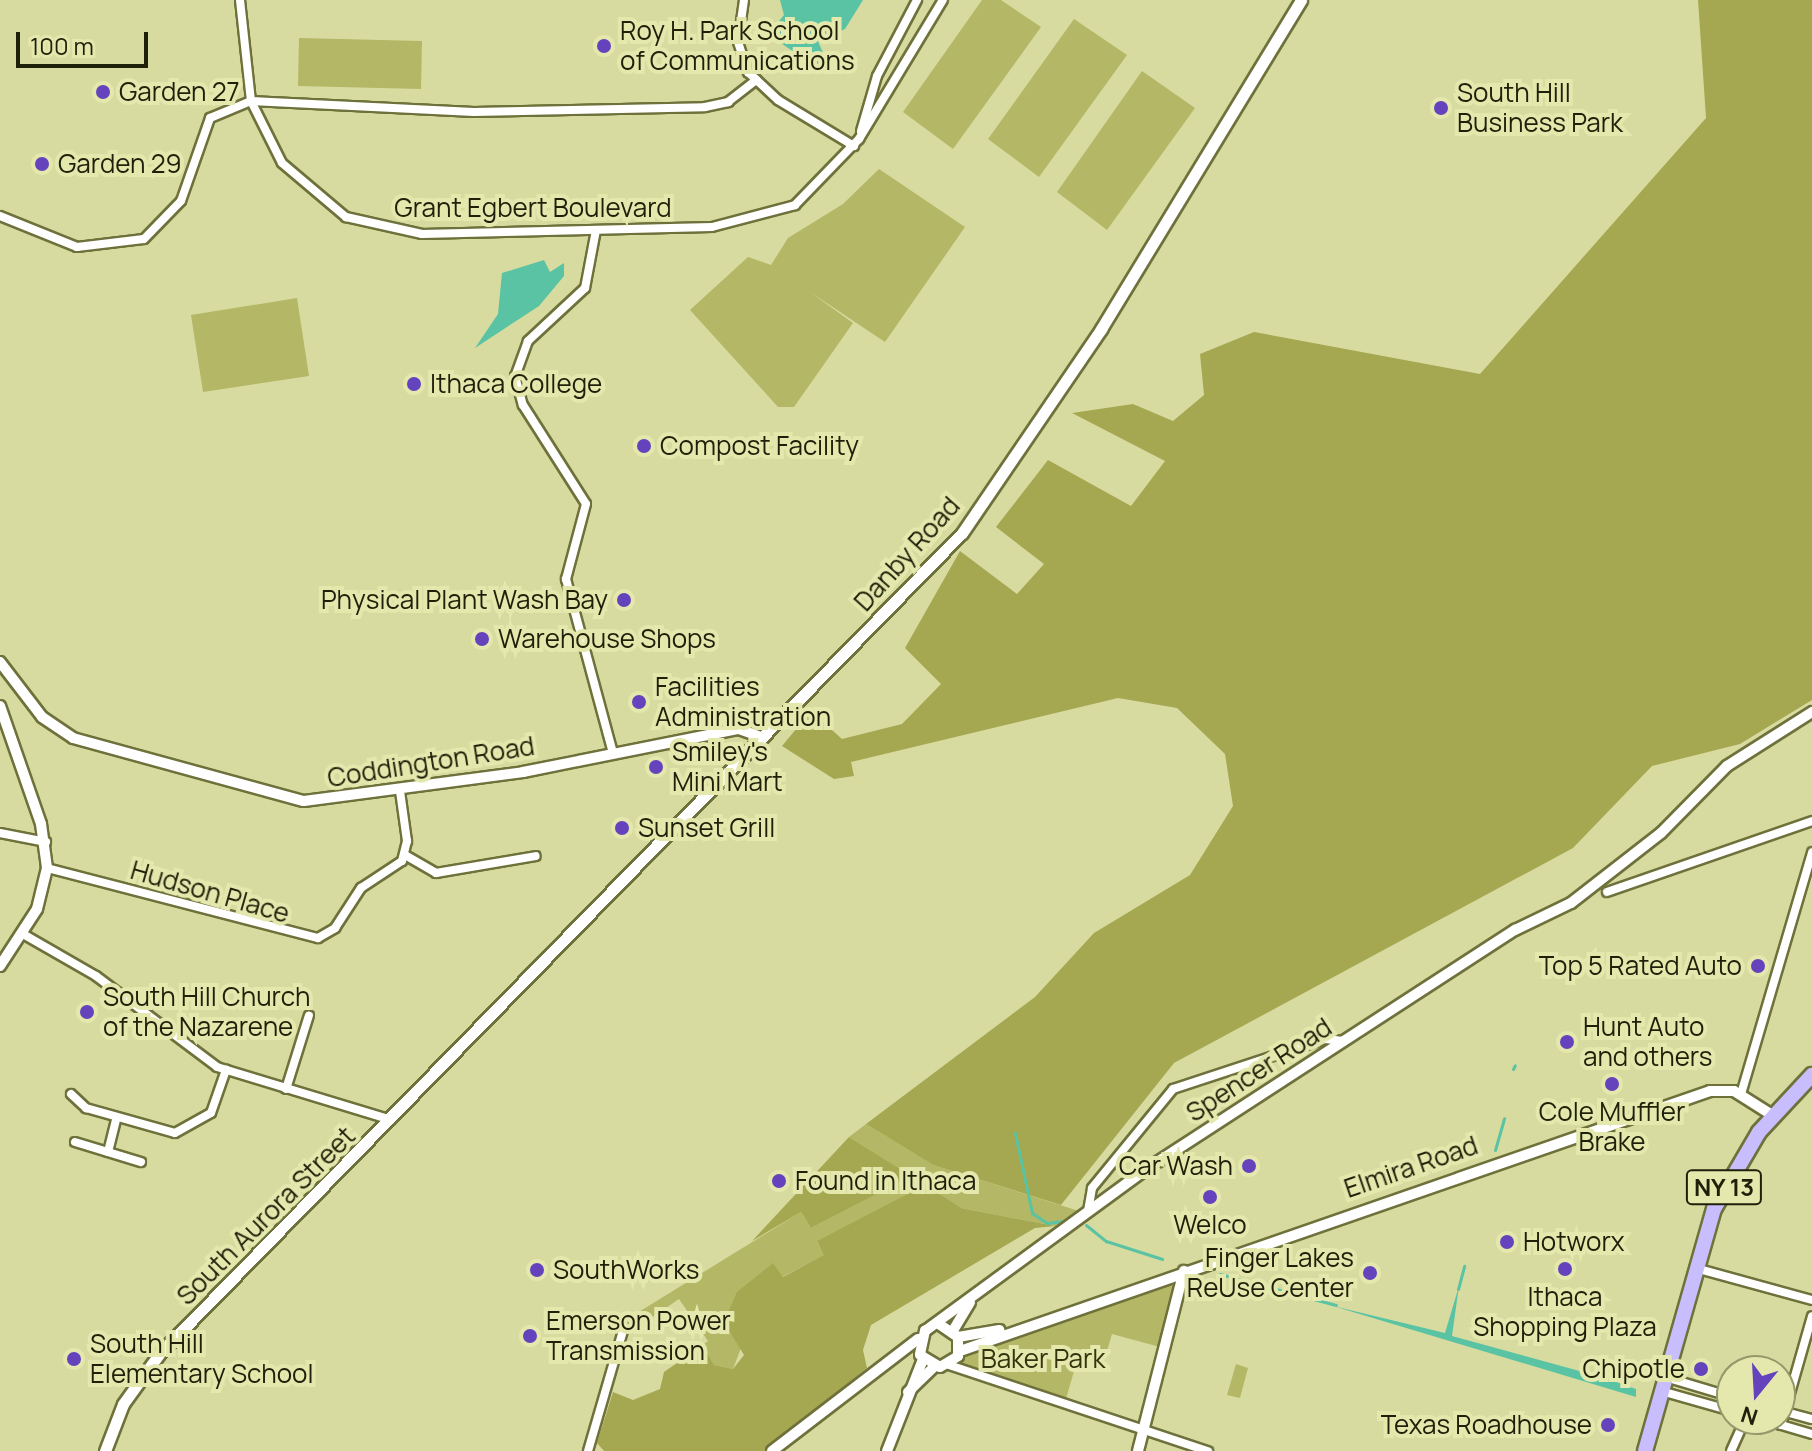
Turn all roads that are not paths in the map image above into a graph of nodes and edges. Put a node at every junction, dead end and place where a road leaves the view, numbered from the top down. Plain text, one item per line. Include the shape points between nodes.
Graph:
1 (240, 0) edge
2 (744, 0) edge
3 (917, 0) edge
4 (943, 0) edge
5 (1301, 0) edge
6 (756, 80) junction
7 (251, 101) junction
8 (854, 146) junction
9 (0, 216) edge
10 (596, 230) junction
11 (0, 662) edge
12 (0, 709) edge
13 (1812, 712) edge
14 (761, 737) junction
15 (613, 753) junction
16 (400, 791) junction
17 (1812, 821) edge
18 (0, 833) edge
19 (46, 842) junction
20 (1812, 852) edge
21 (405, 855) junction
22 (536, 856) dead end
23 (47, 868) junction
24 (1607, 892) dead end
25 (23, 934) junction
26 (0, 966) edge
27 (309, 1015) dead end
28 (1344, 1041) junction
29 (448, 1062) joint
30 (226, 1070) junction
31 (1812, 1075) edge
32 (286, 1089) junction
33 (71, 1094) dead end
34 (1741, 1094) junction
35 (1772, 1115) junction
36 (117, 1117) junction
37 (391, 1120) junction
38 (75, 1142) dead end
39 (108, 1152) junction
40 (141, 1162) dead end
41 (1088, 1211) junction
42 (1695, 1268) junction
43 (1184, 1271) junction
44 (971, 1300) junction
45 (1812, 1300) edge
46 (1812, 1316) edge
47 (940, 1325) junction
48 (624, 1327) dead end
49 (1010, 1330) junction
50 (956, 1333) junction
51 (918, 1339) junction
52 (960, 1351) junction
53 (922, 1356) junction
54 (886, 1361) junction
55 (949, 1365) junction
56 (934, 1367) junction
57 (1796, 1367) edge
58 (1663, 1384) junction
59 (908, 1392) junction
60 (1716, 1394) edge
61 (1716, 1405) edge
62 (1144, 1431) junction
63 (105, 1451) edge
64 (588, 1451) edge
65 (772, 1451) edge
66 (887, 1451) edge
67 (1138, 1451) edge
68 (1208, 1451) edge
69 (1645, 1451) edge

1 - 7 street, Grant Egbert Boulevard
2 - 6 street via 738,42
3 - 8 street, Grant Egbert Boulevard via 885,57
4 - 8 street, Grant Egbert Boulevard
5 - 14 main road, Danby Road via 1101,329 962,533
6 - 7 street via 728,102 705,107 474,112
6 - 8 street
7 - 9 street via 210,118 181,201 144,239 77,247
7 - 10 street, Grant Egbert Boulevard via 269,146 296,180 358,222 422,234
8 - 10 street, Grant Egbert Boulevard via 809,195 769,216 712,227
10 - 15 street via 585,288 525,346 515,376 520,400 586,504 566,579
11 - 16 street, Coddington Road via 42,717 99,747 294,799
12 - 19 street
13 - 28 street, Spencer Road via 1727,766 1661,833 1581,896 1515,930
14 - 15 street, Coddington Road via 739,729
14 - 29 main road, Danby Road
15 - 16 street, Coddington Road
16 - 21 street
17 - 24 street
18 - 19 street
19 - 23 street
20 - 34 street
21 - 22 street via 436,873
21 - 23 street, Hudson Place via 361,888 329,933 310,940
23 - 25 street
25 - 26 street
25 - 30 street via 96,976
27 - 32 street
28 - 41 street, Spencer Road
28 - 41 street via 1325,1039 1173,1089 1092,1188
29 - 37 main road, South Aurora Street
30 - 32 street
30 - 36 street via 211,1113 175,1133
31 - 35 highway, NY 13
32 - 37 street
33 - 36 street via 79,1105
34 - 35 street
34 - 43 street, Elmira Road via 1717,1090 1688,1097
35 - 42 highway, NY 13 via 1726,1184
36 - 39 street
37 - 63 main road, South Aurora Street via 159,1354 123,1404
38 - 39 street
39 - 40 street
41 - 44 street, Spencer Road
42 - 45 street
42 - 58 highway, NY 13
43 - 49 street, Elmira Road
43 - 62 street
44 - 47 street, Spencer Road
44 - 50 street, Spencer Road
46 - 57 street
47 - 50 street
47 - 51 street
48 - 64 street
49 - 50 street, Elmira Road
49 - 52 street, Elmira Road
50 - 52 street
51 - 53 street
51 - 54 street
52 - 55 street
53 - 54 street
53 - 56 street
53 - 59 street
54 - 65 street
55 - 56 street
55 - 62 street
56 - 59 street
58 - 60 street
58 - 61 street
58 - 69 highway, NY 13
59 - 66 street
62 - 67 street
62 - 68 street

